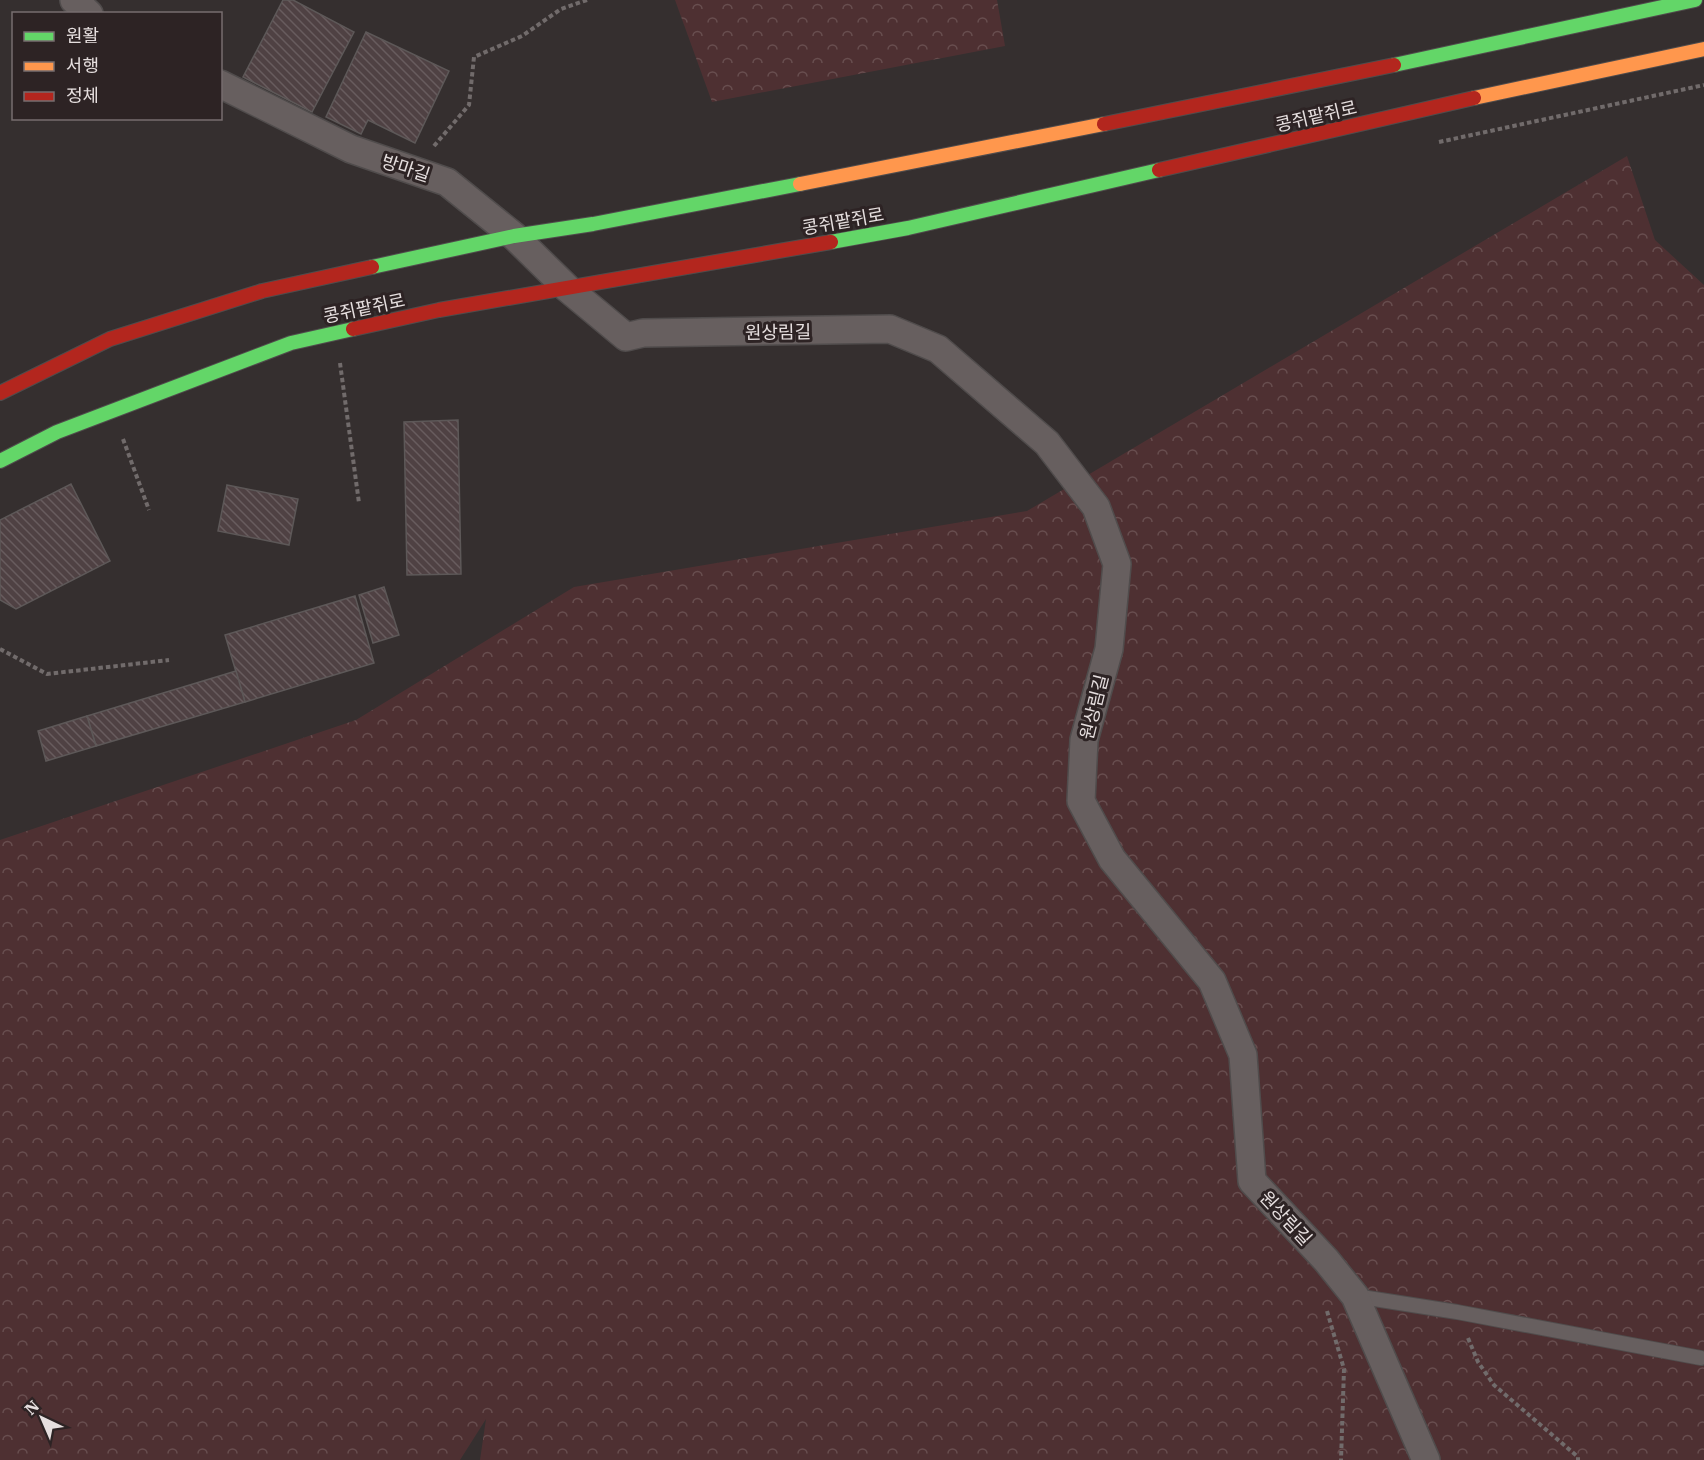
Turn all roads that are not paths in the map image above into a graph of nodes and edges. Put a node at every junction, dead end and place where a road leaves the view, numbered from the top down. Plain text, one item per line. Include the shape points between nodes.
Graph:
1 (74, 0) edge
2 (1695, 0) edge
3 (87, 12) edge
4 (1704, 49) edge
5 (222, 85) edge
6 (514, 236) junction
7 (567, 288) junction
8 (0, 393) edge
9 (0, 461) edge
10 (1355, 1296) junction
11 (1701, 1358) dead end
12 (1426, 1460) edge

1 - 3 street
2 - 6 main road, 콩쥐팥쥐로 via 877,170 593,225
4 - 7 main road, 콩쥐팥쥐로 via 1552,80 908,228
5 - 6 street, 방마길 via 351,149 447,182
6 - 7 street, 방마길
6 - 8 main road, 콩쥐팥쥐로 via 262,291 110,339
7 - 9 main road, 콩쥐팥쥐로 via 439,310 291,343 57,432
7 - 10 street, 원상림길 via 626,336 890,329 938,349 1047,443 1095,507 1117,564 1110,649 1084,740 1082,801 1112,860 1212,981 1243,1055 1252,1181
10 - 11 lane
10 - 12 street, 원상림길

